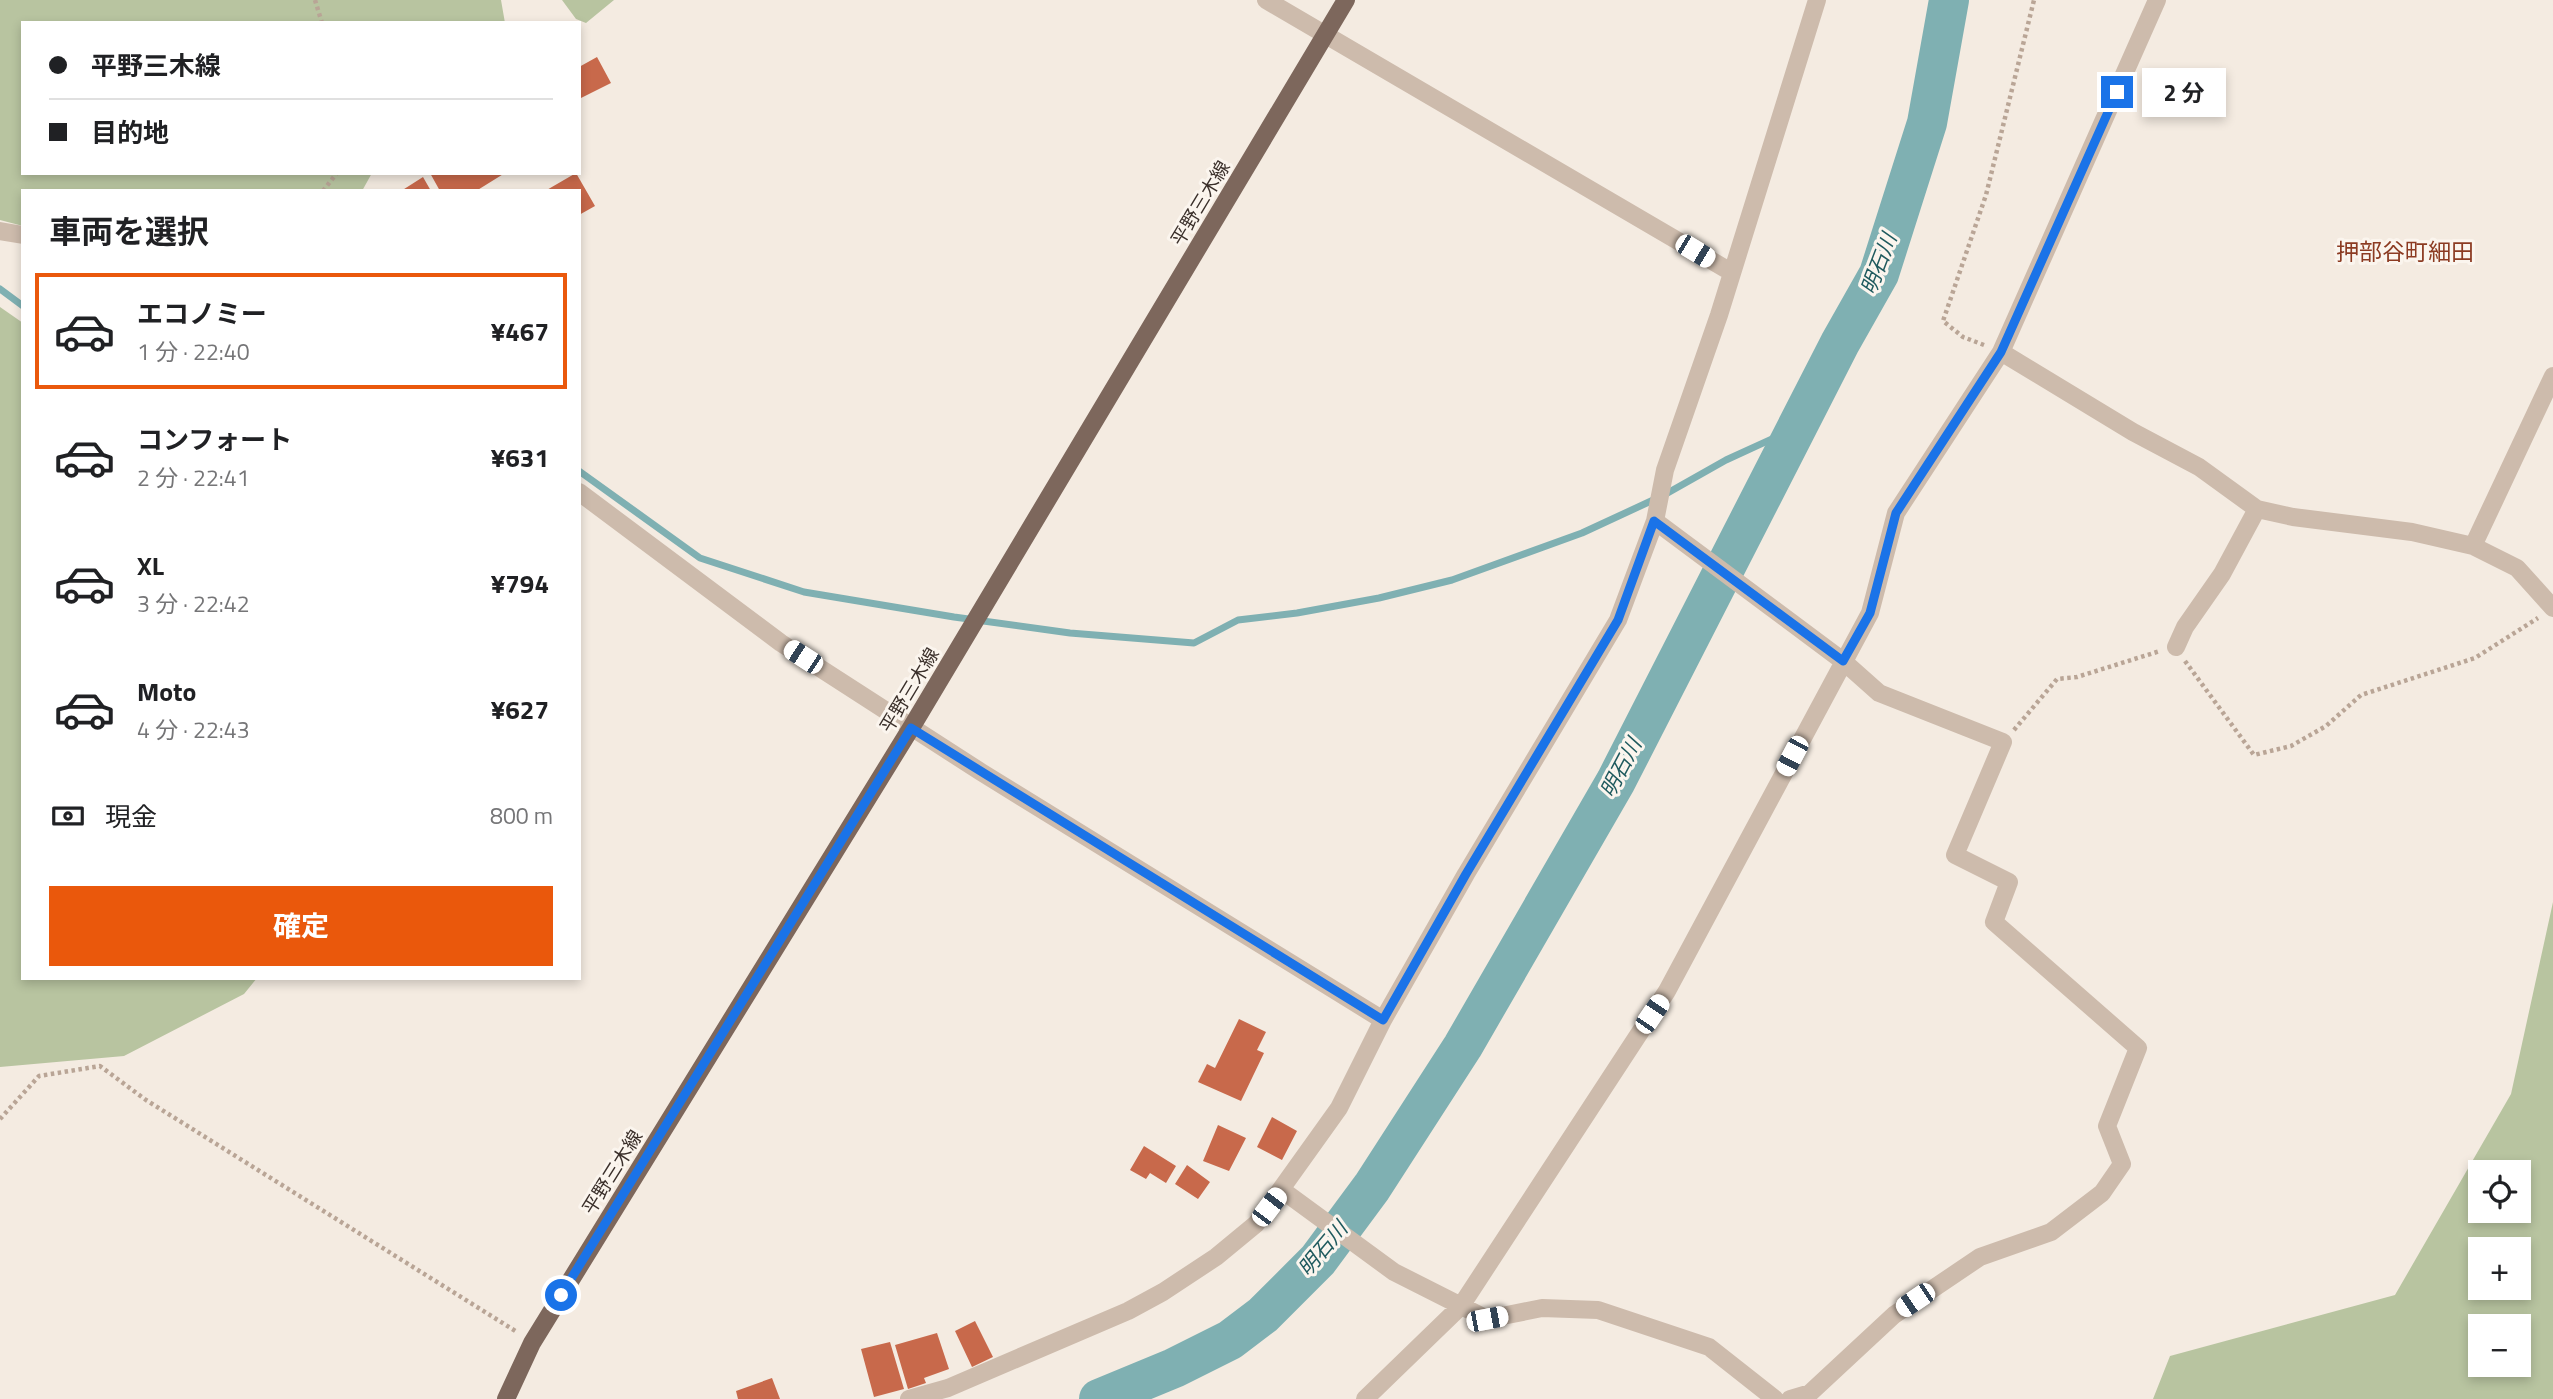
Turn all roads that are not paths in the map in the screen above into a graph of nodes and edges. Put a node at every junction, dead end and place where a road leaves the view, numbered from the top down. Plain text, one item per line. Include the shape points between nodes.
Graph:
1 (1266, 0) edge
2 (1346, 0) edge
3 (1818, 0) edge
4 (2157, 0) edge
5 (1325, 34) junction
6 (0, 231) edge
7 (21, 235) edge
8 (1731, 272) junction
9 (2001, 352) junction
10 (2553, 376) edge
11 (581, 493) edge
12 (2257, 509) junction
13 (1654, 521) junction
14 (2473, 546) junction
15 (2553, 608) edge
16 (2176, 647) road end
17 (1843, 661) junction
18 (911, 728) junction
19 (1383, 1020) junction
20 (1282, 1190) junction
21 (1461, 1307) junction
22 (506, 1399) edge
23 (909, 1399) edge
24 (1365, 1399) edge
25 (1775, 1399) edge
26 (1790, 1399) edge

1 - 5 street
2 - 5 main road, 平野三木線
3 - 8 street
4 - 9 street
5 - 8 street
5 - 18 main road, 平野三木線
6 - 7 street
8 - 13 street via 1665,470
9 - 12 street via 2199,467
9 - 17 street via 1896,513 1870,613
10 - 14 street
11 - 18 street via 781,643
12 - 14 street
12 - 16 street
13 - 17 street
13 - 19 street via 1618,620
14 - 15 street via 2517,568
17 - 21 street via 1668,991
17 - 26 street via 1879,692 2003,742 1955,855 2009,882 1994,922 2138,1048 2107,1125 2122,1164 2102,1193 2051,1232 1980,1257 1894,1315 1810,1393
18 - 19 street
18 - 22 main road, 平野三木線 via 532,1343
19 - 20 street via 1339,1108
20 - 21 street via 1394,1272
20 - 23 street via 1256,1224 1163,1292 947,1388
21 - 24 street
21 - 25 street via 1487,1319 1542,1308 1598,1310 1709,1347

